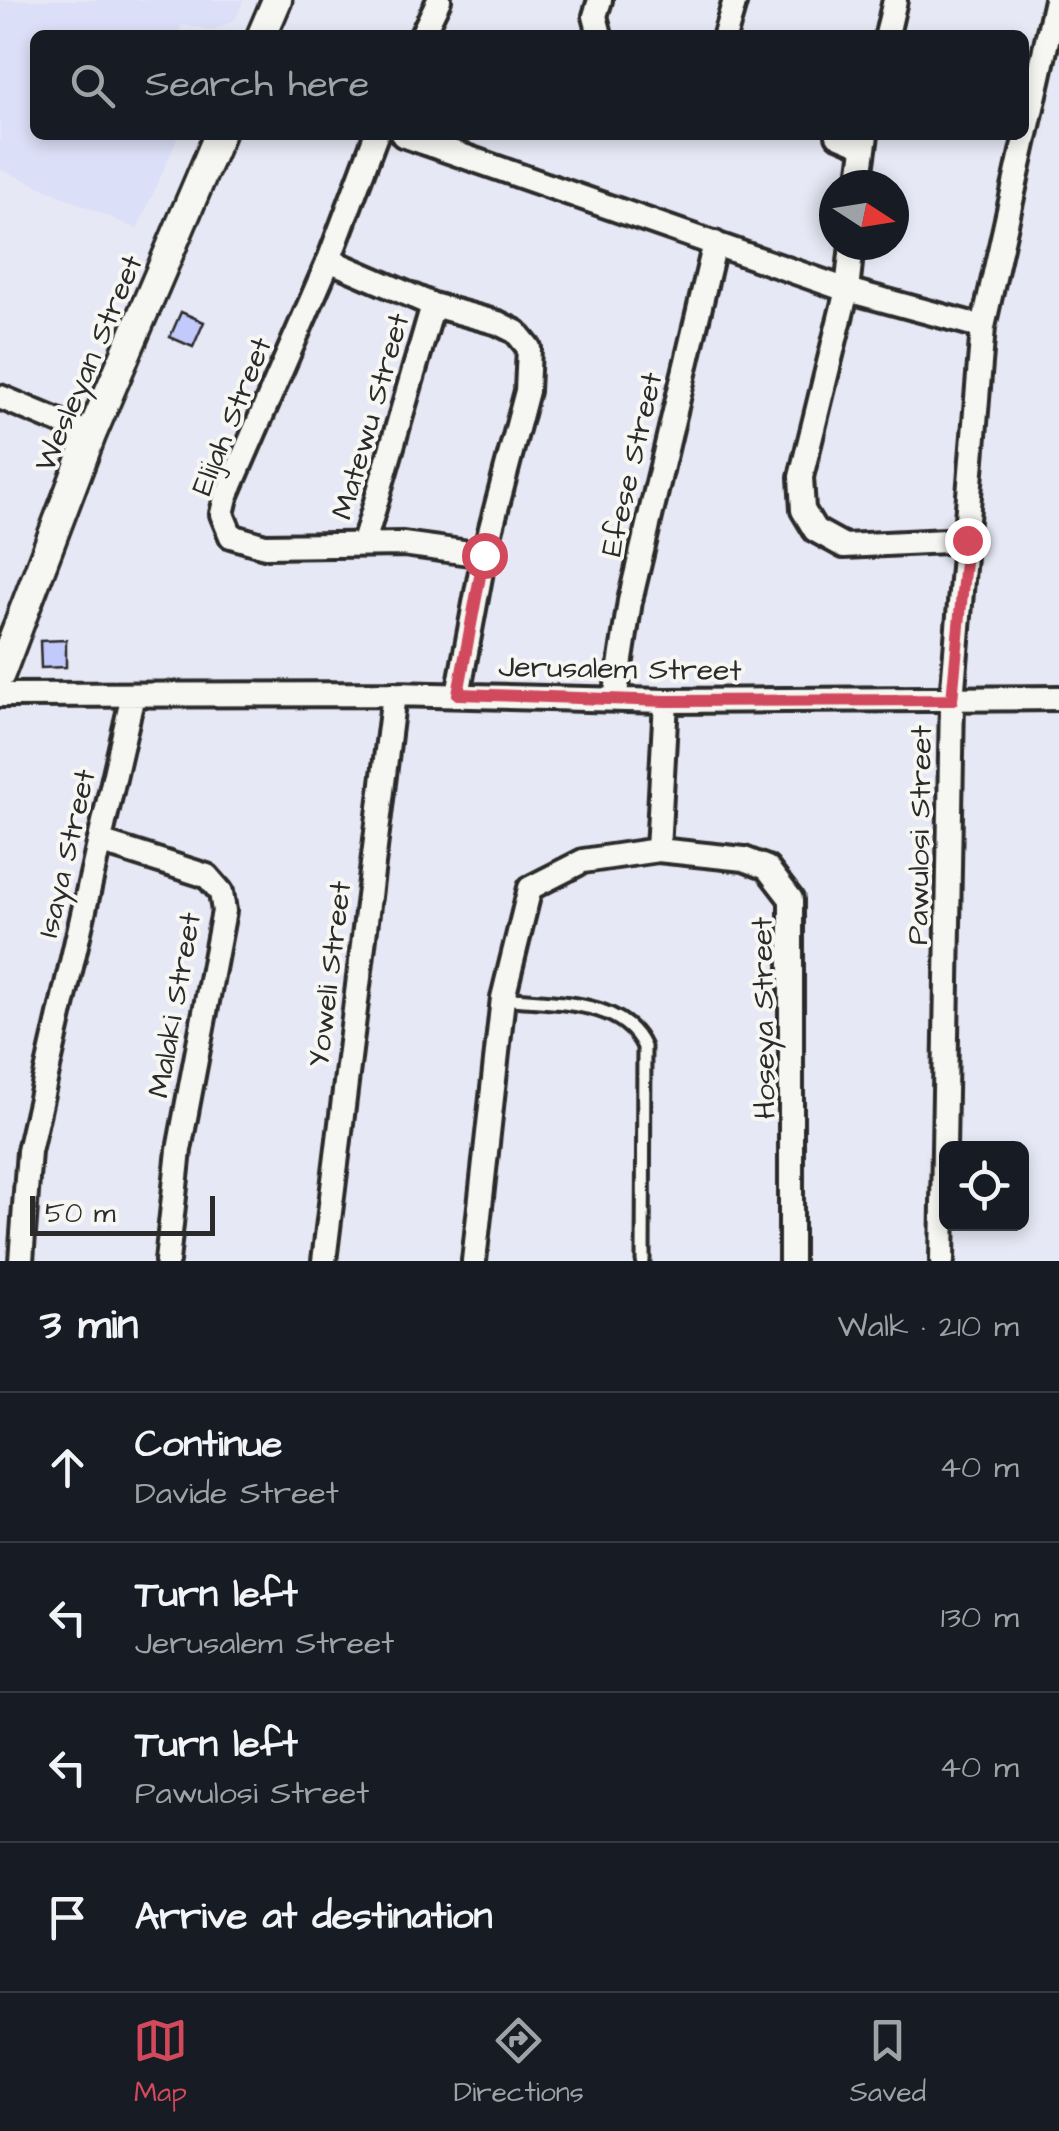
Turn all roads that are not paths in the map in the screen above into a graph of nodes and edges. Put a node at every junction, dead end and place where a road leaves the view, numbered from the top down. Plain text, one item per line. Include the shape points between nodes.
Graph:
1 (277, 0) edge
2 (439, 0) edge
3 (600, 0) edge
4 (735, 0) edge
5 (895, 0) edge
6 (1056, 0) edge
7 (264, 30) edge
8 (424, 30) edge
9 (599, 30) edge
10 (726, 30) edge
11 (889, 30) edge
12 (1029, 119) edge
13 (217, 140) edge
14 (374, 140) edge
15 (416, 140) edge
16 (865, 140) edge
17 (1024, 140) edge
18 (861, 170) edge
19 (715, 243) junction
20 (329, 260) junction
21 (850, 260) edge
22 (847, 290) junction
23 (434, 305) junction
24 (982, 327) junction
25 (0, 397) edge
26 (90, 435) junction
27 (967, 540) junction
28 (364, 544) junction
29 (484, 555) junction
30 (0, 674) edge
31 (394, 694) junction
32 (458, 694) junction
33 (0, 695) edge
34 (133, 695) junction
35 (1059, 698) edge
36 (616, 700) junction
37 (952, 700) junction
38 (666, 701) junction
39 (100, 842) junction
40 (658, 850) junction
41 (503, 998) junction
42 (20, 1261) edge
43 (167, 1261) edge
44 (324, 1261) edge
45 (474, 1261) edge
46 (643, 1261) edge
47 (791, 1261) edge
48 (942, 1261) edge

1 - 7 street
2 - 8 street
3 - 9 street
4 - 10 street
5 - 11 street
6 - 12 street, Pawulosi Street
13 - 26 street, Wesleyan Street
14 - 20 street, Elijah Street
15 - 19 street
16 - 18 street
17 - 24 street, Pawulosi Street
19 - 22 street
19 - 36 street, Efese Street via 630,601
20 - 23 street
20 - 28 street, Elijah Street via 222,514 230,536 265,546
21 - 22 street
22 - 24 street
22 - 27 street via 800,477 803,510 815,530 844,546
23 - 28 street, Matewu Street
23 - 29 street via 498,323 529,348 527,391
24 - 27 street, Pawulosi Street
25 - 26 street
26 - 30 street, Wesleyan Street
27 - 37 street, Pawulosi Street
28 - 29 street, Elijah Street
29 - 32 street
31 - 32 street, Jerusalem Street
31 - 34 street, Jerusalem Street
31 - 44 street, Yoweli Street
32 - 36 street, Jerusalem Street
33 - 34 street, Jerusalem Street
34 - 39 street, Isaya Street
35 - 37 street, Jerusalem Street
36 - 38 street, Jerusalem Street
37 - 38 street, Jerusalem Street
37 - 48 street, Pawulosi Street
38 - 40 street
39 - 42 street, Isaya Street via 29,1150
39 - 43 street, Malaki Street via 207,876 224,911 179,1150
40 - 41 street, Hoseya Street via 584,861 530,888
40 - 47 street, Hoseya Street via 744,859 768,868 791,899
41 - 45 street, Hoseya Street
41 - 46 lane via 608,1011 635,1028 644,1047

